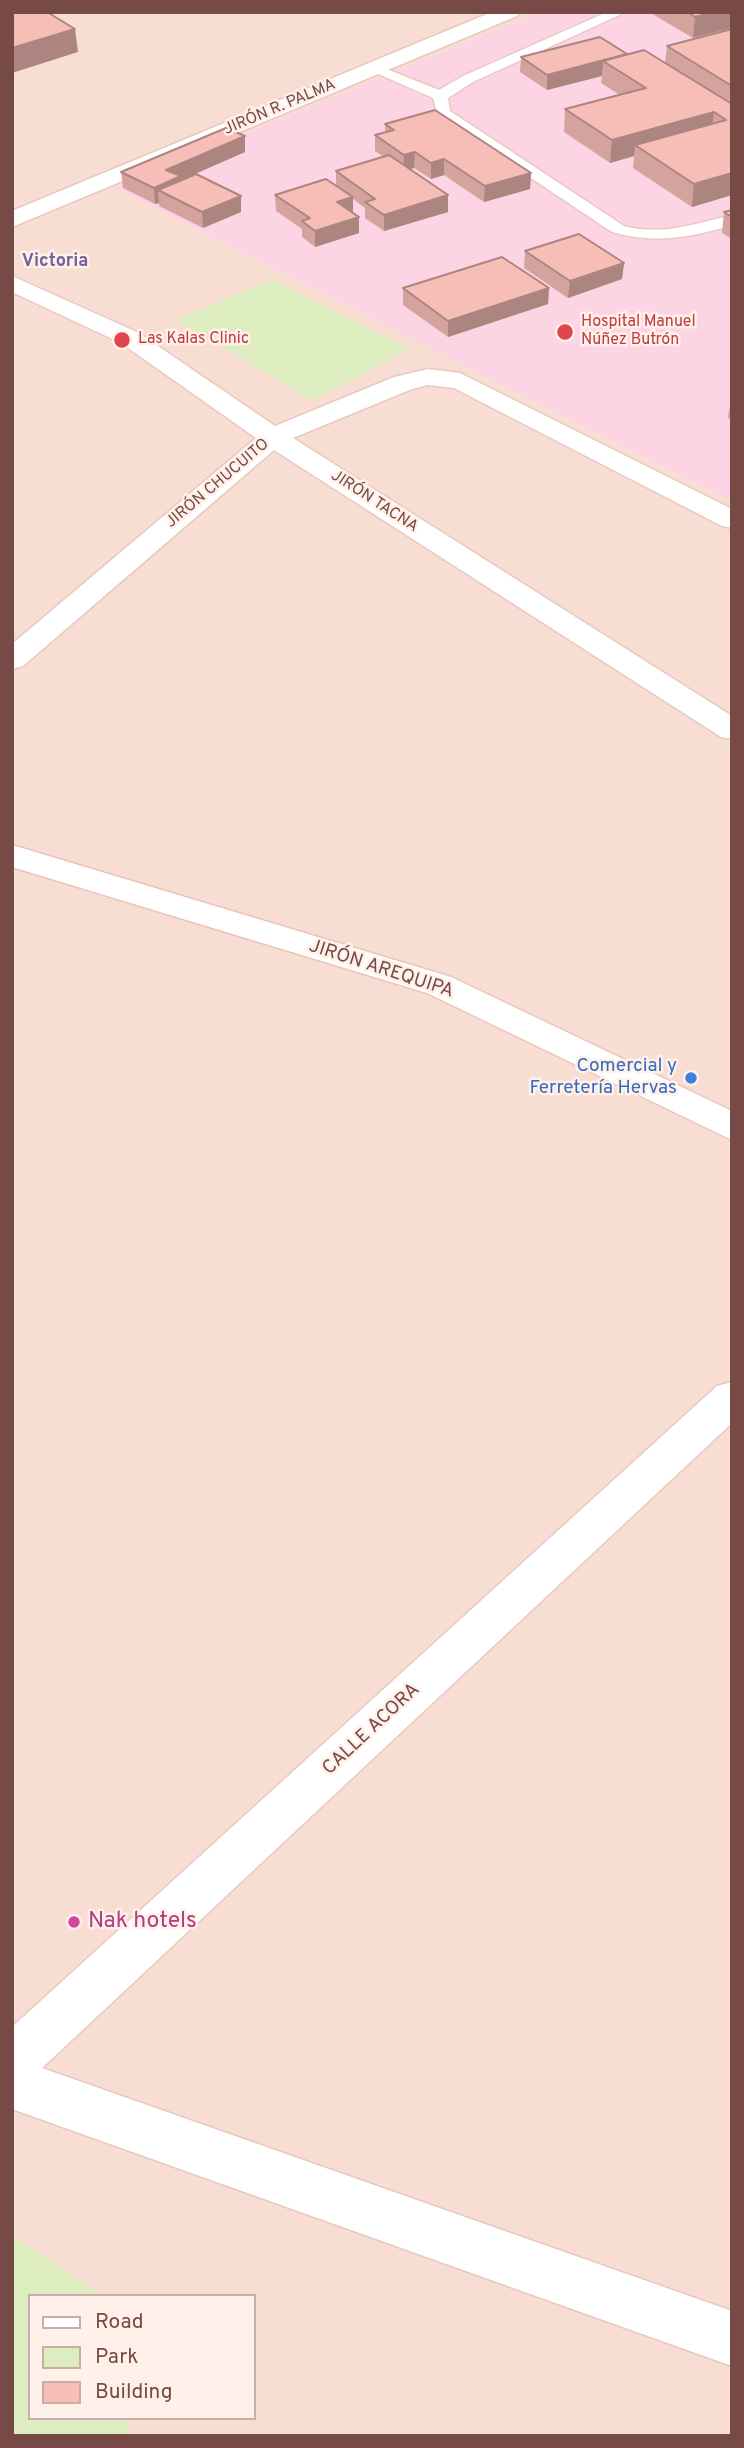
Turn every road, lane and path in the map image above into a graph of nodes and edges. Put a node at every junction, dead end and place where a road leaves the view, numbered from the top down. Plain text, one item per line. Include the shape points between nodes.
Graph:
1 (510, 12) edge
2 (619, 12) edge
3 (374, 69) junction
4 (440, 96) junction
5 (12, 220) edge
6 (732, 220) edge
7 (12, 283) edge
8 (273, 437) junction
9 (732, 520) edge
10 (12, 660) edge
11 (732, 730) edge
12 (12, 856) edge
13 (732, 1127) edge
14 (732, 1398) edge
15 (12, 2062) edge
16 (12, 2082) edge
17 (732, 2339) edge

1 - 3 street, JIRÓN R. PALMA
2 - 4 lane
3 - 4 lane
3 - 5 street, JIRÓN R. PALMA
4 - 6 lane via 443,113 618,229 663,237
7 - 8 street, JIRÓN TACNA via 130,338
8 - 9 street, JIRÓN CHUCUITO via 403,383 428,377 460,381
8 - 10 street, JIRÓN CHUCUITO
8 - 11 street, JIRÓN TACNA
12 - 13 street, JIRÓN AREQUIPA via 439,985
14 - 15 street, CALLE ACORA
16 - 17 street

